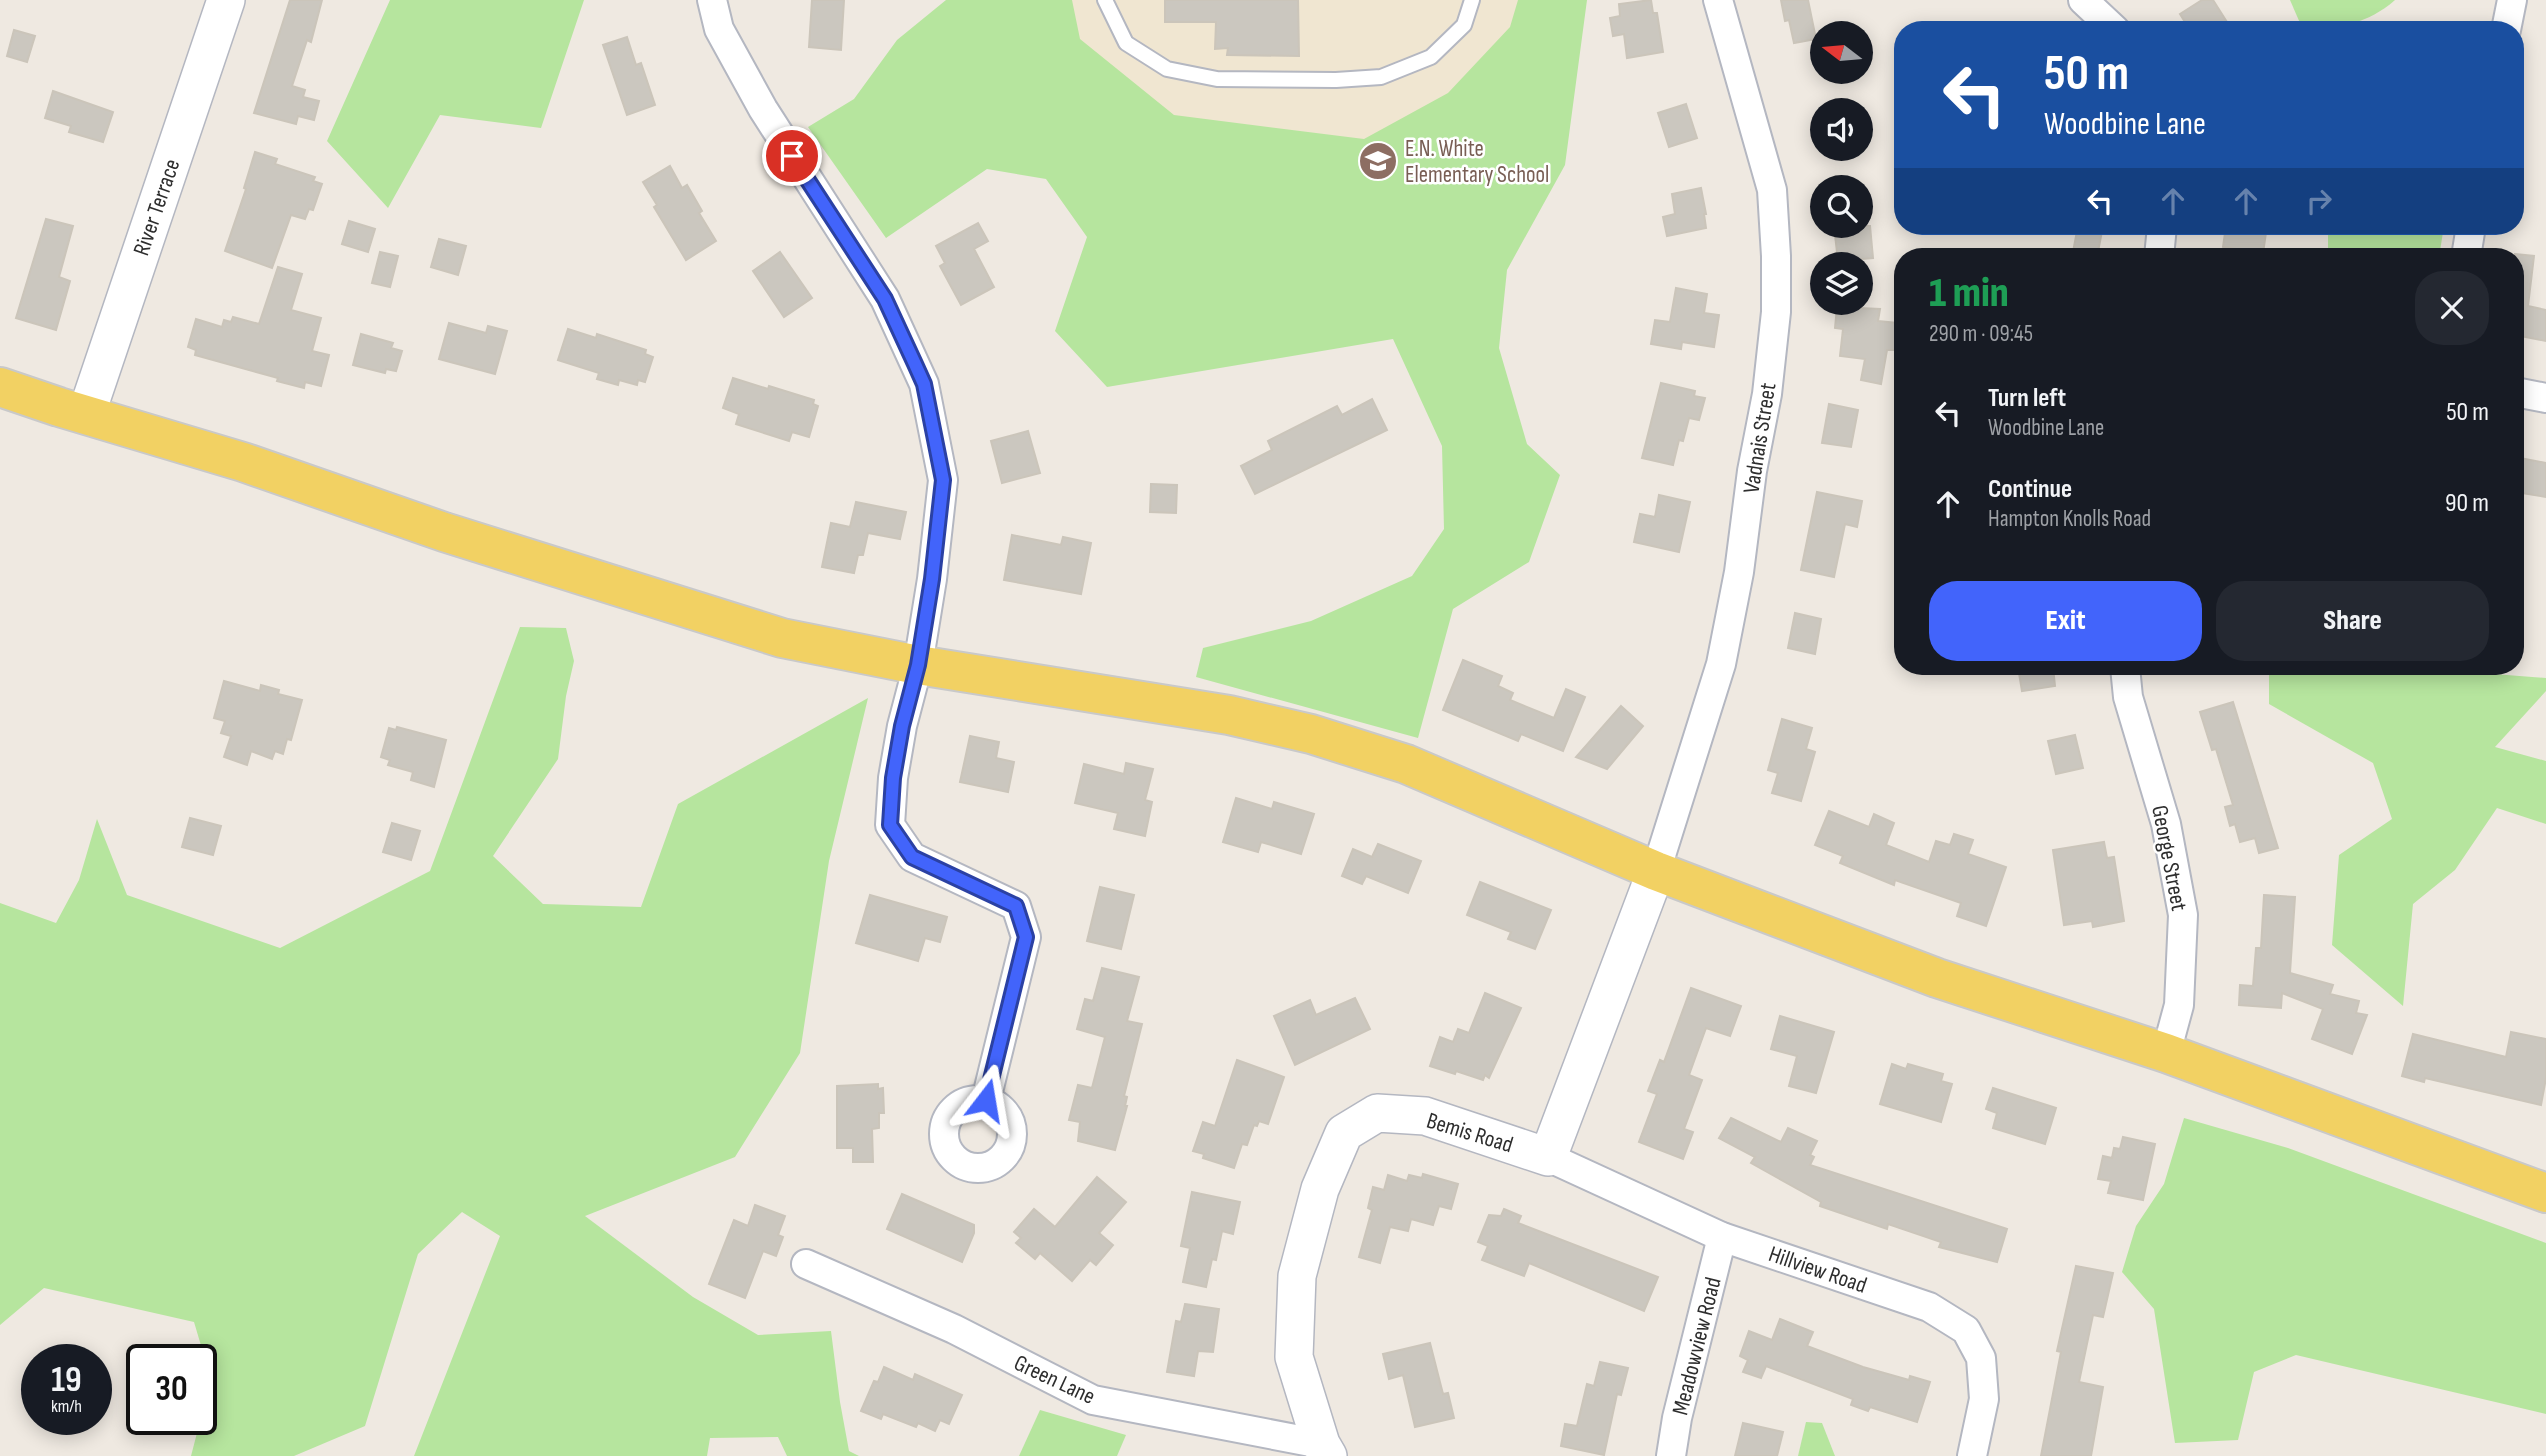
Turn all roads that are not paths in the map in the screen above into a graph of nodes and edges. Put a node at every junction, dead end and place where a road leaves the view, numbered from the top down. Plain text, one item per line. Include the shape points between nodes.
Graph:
1 (226, 0) edge
2 (712, 0) edge
3 (1105, 0) edge
4 (1472, 0) edge
5 (1718, 0) edge
6 (2083, 0) edge
7 (2512, 0) edge
8 (2105, 21) edge
9 (2508, 21) edge
10 (0, 387) edge
11 (2524, 394) edge
12 (2546, 398) edge
13 (86, 415) junction
14 (918, 665) junction
15 (2126, 675) edge
16 (1656, 871) junction
17 (2166, 1053) junction
18 (986, 1100) dead end
19 (1548, 1157) junction
20 (2546, 1193) edge
21 (1722, 1237) junction
22 (806, 1264) dead end
23 (1324, 1450) edge
24 (1671, 1456) edge
25 (1972, 1456) edge

1 - 13 street, River Terrace
2 - 14 street via 719,29 763,109 885,299 924,384 943,480
3 - 4 lane via 1126,43 1167,69 1217,79 1336,80 1381,77 1431,57 1464,25
5 - 16 street, Vadnais Street via 1772,190 1776,312 1767,394 1721,664
6 - 8 street
7 - 9 street
10 - 13 main road
11 - 12 street
13 - 14 main road via 782,638
14 - 16 main road via 1229,715 1311,734 1406,764
14 - 18 street via 902,726 890,825 912,857 1016,906 1026,937
15 - 17 street, George Street via 2128,697 2166,824 2183,915 2179,1005
16 - 17 main road via 1937,978
16 - 19 street
17 - 20 main road
19 - 21 street, Hillview Road
19 - 23 street, Bemis Road via 1425,1116 1377,1113 1344,1133 1320,1189 1297,1276 1294,1357
21 - 24 street, Meadowview Road
21 - 25 street, Hillview Road via 1930,1307 1966,1330 1981,1357 1984,1399
22 - 23 street, Green Lane via 954,1329 1093,1400

